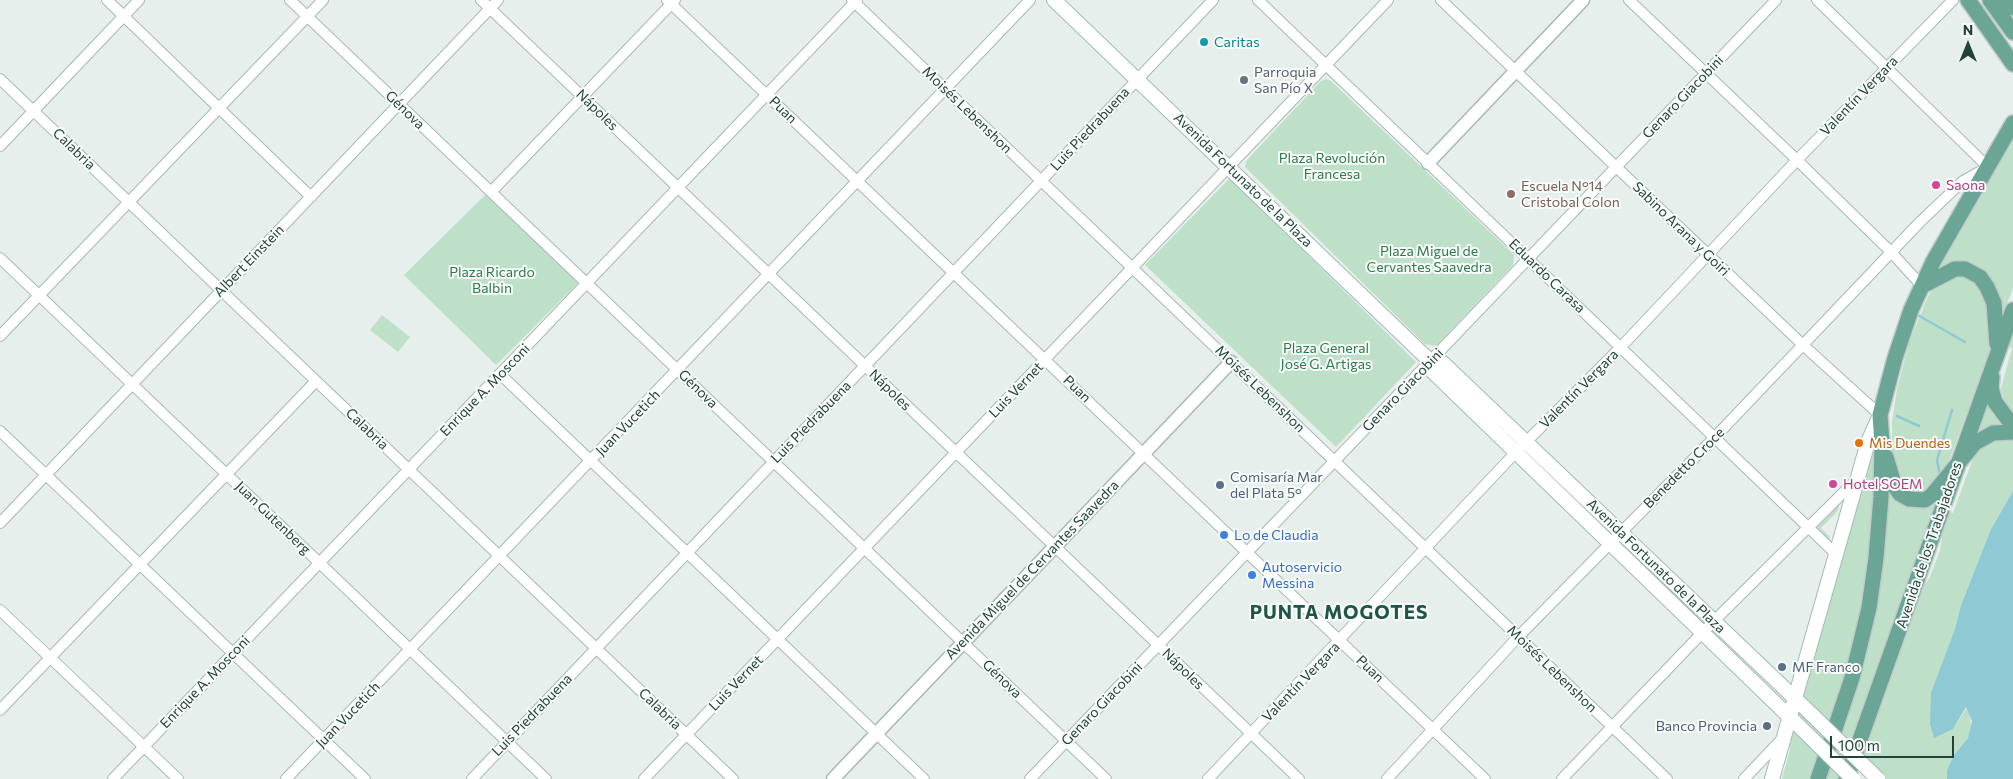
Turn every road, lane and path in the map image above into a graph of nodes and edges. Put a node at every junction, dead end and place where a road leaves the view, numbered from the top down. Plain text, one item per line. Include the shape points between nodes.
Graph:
1 (107, 0) edge
2 (139, 0) edge
3 (290, 0) edge
4 (323, 0) edge
5 (481, 0) edge
6 (498, 0) edge
7 (1030, 0) edge
8 (1054, 0) edge
9 (1213, 0) edge
10 (1258, 0) edge
11 (1388, 0) edge
12 (1441, 0) edge
13 (1582, 0) edge
14 (1629, 0) edge
15 (1776, 0) edge
16 (1817, 0) edge
17 (1953, 0) edge
18 (1968, 0) edge
19 (1990, 0) edge
20 (2002, 0) edge
21 (671, 1) edge
22 (855, 1) edge
23 (490, 8) junction
24 (2013, 8) edge
25 (123, 16) junction
26 (307, 16) junction
27 (2013, 32) edge
28 (2013, 64) edge
29 (1326, 65) junction
30 (1886, 67) junction
31 (1515, 71) junction
32 (1706, 73) junction
33 (0, 79) edge
34 (1138, 79) junction
35 (946, 89) junction
36 (767, 94) junction
37 (583, 97) junction
38 (399, 104) junction
39 (220, 108) junction
40 (33, 110) junction
41 (2013, 123) edge
42 (0, 146) edge
43 (1797, 160) junction
44 (1428, 163) junction
45 (1229, 166) junction
46 (1616, 167) junction
47 (1988, 168) junction
48 (1041, 180) junction
49 (858, 182) junction
50 (678, 188) junction
51 (491, 192) junction
52 (311, 197) junction
53 (129, 202) junction
54 (1891, 252) junction
55 (1708, 255) junction
56 (0, 258) edge
57 (1528, 258) junction
58 (1132, 267) junction
59 (954, 272) junction
60 (770, 275) junction
61 (587, 283) junction
62 (1922, 286) junction
63 (222, 290) junction
64 (39, 295) junction
65 (2013, 310) edge
66 (0, 336) edge
67 (1802, 345) junction
68 (1621, 347) junction
69 (1997, 353) junction
70 (1045, 359) junction
71 (1430, 361) junction
72 (1231, 362) junction
73 (865, 366) junction
74 (1992, 368) junction
75 (678, 370) junction
76 (500, 374) junction
77 (316, 380) junction
78 (132, 384) junction
79 (1880, 414) junction
80 (2013, 426) edge
81 (0, 431) edge
82 (2013, 432) edge
83 (1715, 437) junction
84 (1526, 442) junction
85 (1882, 444) junction
86 (956, 452) junction
87 (1516, 452) junction
88 (1144, 453) junction
89 (592, 461) junction
90 (1335, 461) junction
91 (774, 462) junction
92 (1958, 463) junction
93 (409, 469) junction
94 (46, 474) junction
95 (227, 474) junction
96 (1857, 478) junction
97 (0, 522) edge
98 (1807, 526) junction
99 (1621, 532) junction
100 (1610, 543) junction
101 (1055, 546) junction
102 (864, 548) junction
103 (1427, 548) junction
104 (687, 552) junction
105 (1248, 552) junction
106 (1836, 554) junction
107 (500, 556) junction
108 (320, 563) junction
109 (140, 564) junction
110 (0, 610) edge
111 (1714, 621) junction
112 (1703, 632) junction
113 (1518, 636) junction
114 (778, 639) junction
115 (1341, 640) junction
116 (964, 642) junction
117 (1158, 645) junction
118 (596, 648) junction
119 (411, 649) junction
120 (233, 654) junction
121 (50, 658) junction
122 (1794, 697) junction
123 (0, 710) edge
124 (1789, 716) junction
125 (1612, 727) junction
126 (1433, 729) junction
127 (876, 733) junction
128 (686, 734) junction
129 (1252, 734) junction
130 (1783, 738) junction
131 (324, 740) junction
132 (1066, 741) junction
133 (507, 742) junction
134 (144, 747) junction
135 (113, 779) edge
136 (178, 779) edge
137 (286, 779) edge
138 (365, 779) edge
139 (472, 779) edge
140 (546, 779) edge
141 (644, 779) edge
142 (733, 779) edge
143 (833, 779) edge
144 (924, 779) edge
145 (1030, 779) edge
146 (1106, 779) edge
147 (1208, 779) edge
148 (1299, 779) edge
149 (1387, 779) edge
150 (1486, 779) edge
151 (1562, 779) edge
152 (1667, 779) edge
153 (1744, 779) edge
154 (1772, 779) edge
155 (1818, 779) edge
156 (1846, 779) edge
157 (1853, 779) edge
158 (1878, 779) edge

1 - 25 street
2 - 25 street
3 - 26 street, Génova
4 - 26 street
5 - 23 street, Nápoles
6 - 23 street, Albert Einstein
7 - 35 street, Juan Vucetich
8 - 34 main road, Avenida Fortunato de la Plaza
9 - 34 street, Luis Piedrabuena
10 - 29 street, Eduardo Carasa
11 - 29 street, Luis Vernet
12 - 31 street, Sabino Arana y Goiri
13 - 31 street
14 - 32 street
15 - 32 street, Genaro Giacobini
16 - 30 street
17 - 30 street, Valentín Vergara
18 - 28 main road
19 - 27 main road
20 - 24 main road
21 - 36 street, Puan
21 - 37 street
22 - 35 street, Moisés Lebenshon
22 - 36 street, Enrique A. Mosconi
23 - 37 street, Nápoles
23 - 38 street, Albert Einstein
25 - 39 street
25 - 40 street
26 - 38 street, Génova
26 - 39 street
29 - 44 street, Eduardo Carasa
29 - 45 street, Luis Vernet
30 - 43 street, Valentín Vergara
30 - 47 street
31 - 44 street
31 - 46 street, Sabino Arana y Goiri
32 - 43 street
32 - 46 street, Genaro Giacobini
33 - 40 street, Calabria
34 - 45 main road, Avenida Fortunato de la Plaza
34 - 48 street, Luis Piedrabuena
35 - 48 street, Moisés Lebenshon
35 - 49 street, Juan Vucetich
36 - 49 street, Puan
36 - 50 street, Enrique A. Mosconi
37 - 50 street, Nápoles
37 - 51 street
38 - 51 street, Génova
38 - 52 street, Albert Einstein
39 - 52 street
39 - 53 street
40 - 42 street
40 - 53 street, Calabria
41 - 47 main road
43 - 54 street
43 - 55 street, Valentín Vergara
44 - 57 street, Eduardo Carasa
45 - 58 street, Luis Vernet
45 - 71 main road, Avenida Fortunato de la Plaza
46 - 55 street, Sabino Arana y Goiri
46 - 57 street, Genaro Giacobini
47 - 54 street, Benedetto Croce via 1963,181
47 - 62 main road
48 - 58 street, Moisés Lebenshon
48 - 59 street, Luis Piedrabuena
49 - 59 street, Puan
49 - 60 street, Juan Vucetich
50 - 60 street, Nápoles
50 - 61 street, Enrique A. Mosconi
51 - 61 street, Génova
52 - 63 street, Albert Einstein
53 - 63 street, Calabria
53 - 64 street
54 - 62 street
54 - 67 street, Benedetto Croce
55 - 67 street, Sabino Arana y Goiri
55 - 68 street, Valentín Vergara
56 - 64 street, Juan Gutenberg
57 - 68 street, Eduardo Carasa
57 - 71 street, Genaro Giacobini
58 - 70 street, Luis Vernet
58 - 72 street, Moisés Lebenshon
59 - 70 street, Puan
59 - 73 street, Luis Piedrabuena
60 - 73 street, Nápoles
60 - 75 street, Juan Vucetich
61 - 75 street, Génova
61 - 76 street, Enrique A. Mosconi
62 - 69 main road via 1955,269 1965,269 1980,277 1990,292 1995,309
62 - 79 main road via 1901,337
63 - 77 street, Calabria
63 - 78 street, Albert Einstein
64 - 66 street
64 - 78 street, Juan Gutenberg
65 - 69 main road, Avenida de los Trabajadores
67 - 79 street, Sabino Arana y Goiri
67 - 83 street, Benedetto Croce
68 - 83 street, Eduardo Carasa
68 - 84 street, Valentín Vergara
69 - 74 main road, Avenida de los Trabajadores
70 - 86 street, Luis Vernet
70 - 88 street, Puan
71 - 84 main road, Avenida Fortunato de la Plaza via 1443,363
71 - 87 main road, Avenida Fortunato de la Plaza via 1433,372
71 - 90 street, Genaro Giacobini
72 - 88 street, Avenida Miguel de Cervantes Saavedra
72 - 90 street, Moisés Lebenshon
73 - 86 street, Nápoles
73 - 91 street, Luis Piedrabuena
74 - 80 main road via 1991,388 1995,402
74 - 92 main road, Avenida de los Trabajadores
75 - 89 street, Juan Vucetich
75 - 91 street, Génova
76 - 89 street
76 - 93 street, Enrique A. Mosconi
77 - 93 street, Calabria
77 - 95 street
78 - 94 street, Albert Einstein
78 - 95 street, Juan Gutenberg
79 - 85 main road
79 - 96 main road
81 - 94 street
82 - 92 main road via 1987,435 1975,443
83 - 98 street, Eduardo Carasa
83 - 99 street, Benedetto Croce
84 - 87 street, Valentín Vergara
84 - 99 main road, Avenida Fortunato de la Plaza
85 - 92 main road via 1895,487 1909,499 1929,498
85 - 155 main road via 1878,531 1869,608 1852,678
86 - 101 street, Nápoles
86 - 102 street, Luis Vernet
87 - 100 main road, Avenida Fortunato de la Plaza
87 - 103 street, Valentín Vergara
88 - 101 street, Avenida Miguel de Cervantes Saavedra
88 - 105 street, Puan
89 - 104 street
89 - 107 street, Juan Vucetich
90 - 103 street, Moisés Lebenshon
90 - 105 street, Genaro Giacobini
91 - 102 street, Génova
91 - 104 street, Luis Piedrabuena
92 - 156 main road, Avenida de los Trabajadores
93 - 107 street, Calabria
93 - 108 street, Enrique A. Mosconi
94 - 97 street, Albert Einstein
94 - 109 street
95 - 108 street, Juan Gutenberg
95 - 109 street
96 - 98 street
96 - 106 main road
98 - 106 street, Eduardo Carasa
98 - 111 street
99 - 100 street, Benedetto Croce
99 - 111 main road, Avenida Fortunato de la Plaza
100 - 112 main road, Avenida Fortunato de la Plaza
100 - 113 street, Benedetto Croce
101 - 116 street, Avenida Miguel de Cervantes Saavedra
101 - 117 street, Nápoles
102 - 114 street, Luis Vernet
102 - 116 street, Génova
103 - 113 street, Moisés Lebenshon
103 - 115 street, Valentín Vergara
104 - 114 street
104 - 118 street, Luis Piedrabuena
105 - 115 street, Puan
105 - 117 street, Genaro Giacobini
106 - 122 main road
107 - 118 street, Calabria
107 - 119 street, Juan Vucetich
108 - 119 street, Juan Gutenberg
108 - 120 street, Enrique A. Mosconi
109 - 120 street
109 - 121 street
110 - 121 street
111 - 112 street
111 - 122 main road, Avenida Fortunato de la Plaza
112 - 124 main road, Avenida Fortunato de la Plaza
112 - 125 street
113 - 125 street, Moisés Lebenshon
113 - 126 street, Benedetto Croce
114 - 127 street
114 - 128 street, Luis Vernet
115 - 126 street, Puan
115 - 129 street, Valentín Vergara
116 - 127 street, Avenida Miguel de Cervantes Saavedra
116 - 132 street, Génova
117 - 129 street, Nápoles
117 - 132 street, Genaro Giacobini
118 - 128 street, Calabria
118 - 133 street, Luis Piedrabuena
119 - 131 street, Juan Vucetich
119 - 133 street, Juan Gutenberg
120 - 131 street
120 - 134 street, Enrique A. Mosconi
121 - 123 street
121 - 134 street
122 - 124 main road
122 - 158 main road, Avenida Fortunato de la Plaza, bridge
124 - 130 main road
124 - 157 main road, Avenida Fortunato de la Plaza, bridge
125 - 151 street
125 - 152 street, Moisés Lebenshon
126 - 149 street, Benedetto Croce
126 - 150 street, Puan
127 - 143 street, Avenida Miguel de Cervantes Saavedra
127 - 144 street
128 - 141 street, Luis Vernet
128 - 142 street, Calabria
129 - 147 street, Valentín Vergara
129 - 148 street, Nápoles
130 - 153 street
130 - 154 main road
131 - 137 street, Juan Vucetich
131 - 138 street
132 - 145 street, Genaro Giacobini
132 - 146 street, Génova
133 - 139 street, Luis Piedrabuena
133 - 140 street, Juan Gutenberg
134 - 135 street, Enrique A. Mosconi
134 - 136 street

